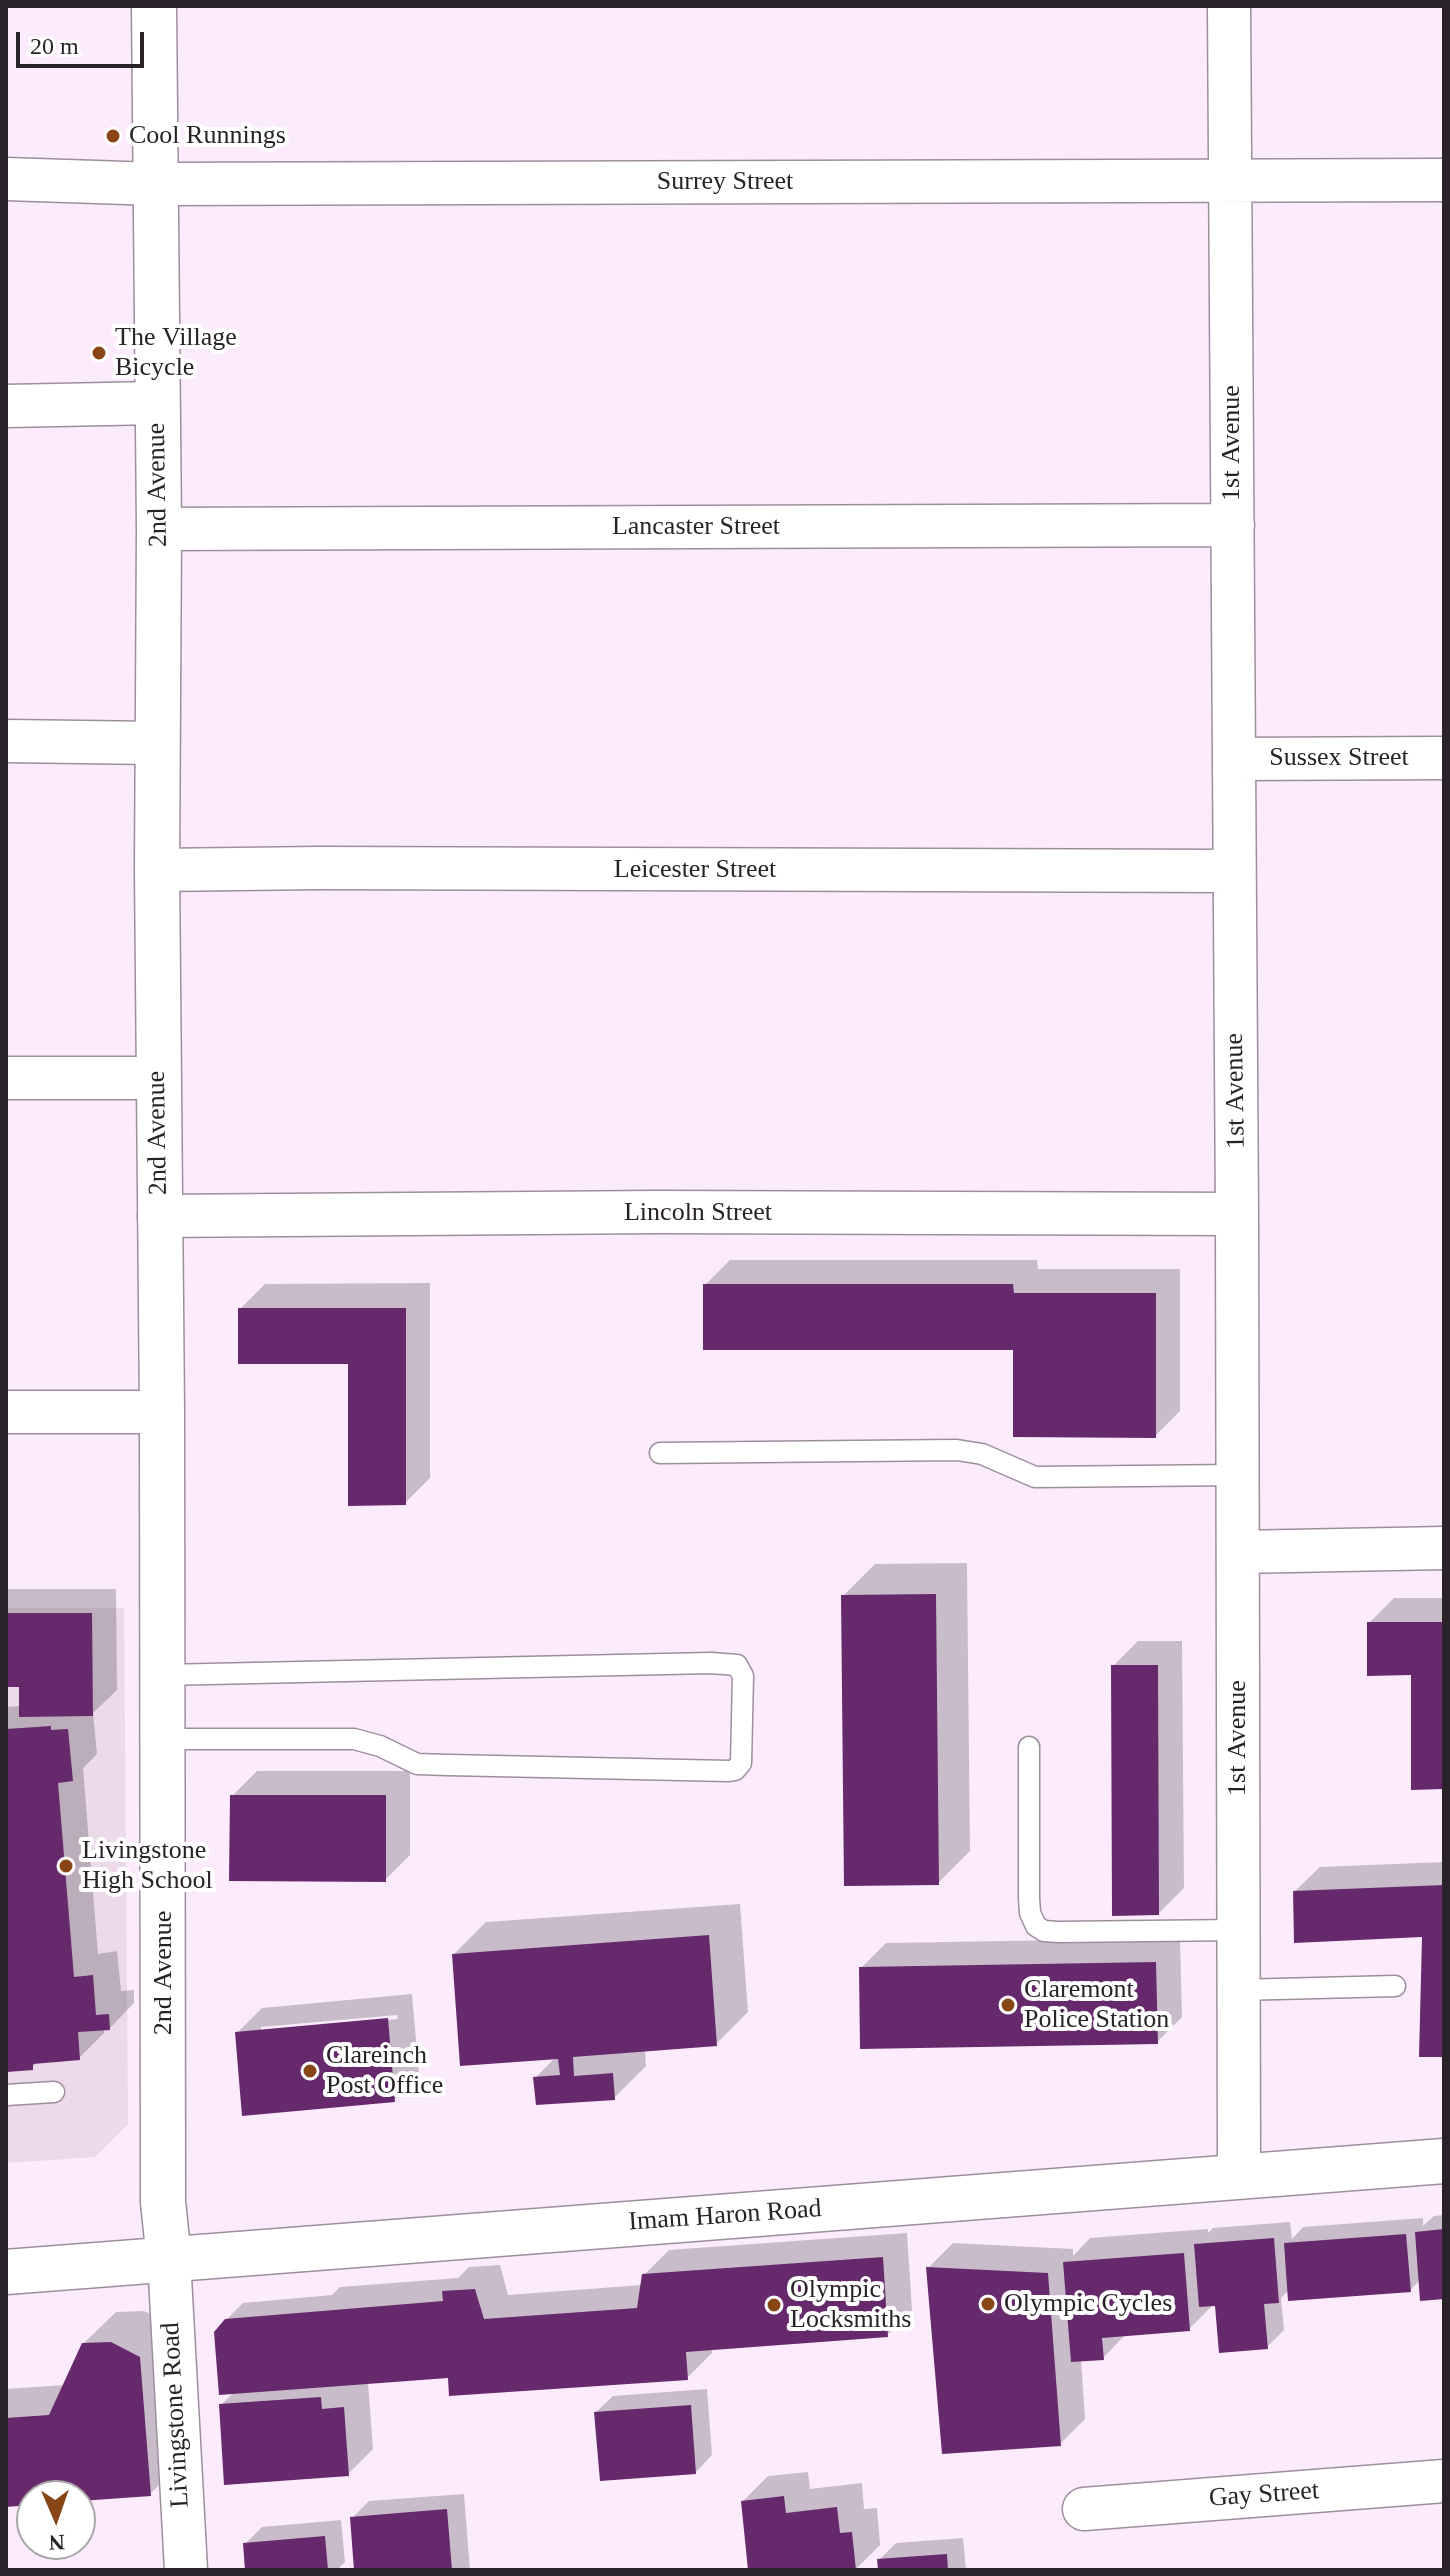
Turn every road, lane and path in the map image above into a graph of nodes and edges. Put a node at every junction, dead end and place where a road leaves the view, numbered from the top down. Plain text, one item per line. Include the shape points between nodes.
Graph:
1 (154, 6) edge
2 (1229, 6) edge
3 (6, 179) edge
4 (1230, 180) junction
5 (1444, 180) edge
6 (156, 184) junction
7 (157, 403) junction
8 (6, 406) edge
9 (1233, 525) junction
10 (159, 529) junction
11 (6, 741) edge
12 (157, 743) junction
13 (1444, 758) edge
14 (1234, 759) junction
15 (157, 870) junction
16 (1233, 871) junction
17 (6, 1078) edge
18 (157, 1078) junction
19 (1237, 1214) junction
20 (159, 1216) junction
21 (6, 1412) edge
22 (162, 1412) junction
23 (660, 1453) dead end
24 (1237, 1475) junction
25 (1444, 1548) edge
26 (1238, 1552) junction
27 (163, 1675) junction
28 (163, 1739) junction
29 (1029, 1747) dead end
30 (1238, 1930) junction
31 (1395, 1986) dead end
32 (1238, 1990) junction
33 (54, 2092) dead end
34 (6, 2095) edge
35 (1444, 2161) edge
36 (1239, 2175) junction
37 (169, 2259) junction
38 (6, 2272) edge
39 (1444, 2481) edge
40 (1084, 2509) dead end
41 (186, 2570) edge

1 - 6 street, 2nd Avenue
2 - 4 street, 1st Avenue
3 - 6 street, Surrey Street
4 - 5 street, Surrey Street
4 - 6 street, Surrey Street
4 - 9 street, 1st Avenue
6 - 7 street, 2nd Avenue
7 - 8 street
7 - 10 street, 2nd Avenue
9 - 10 street, Lancaster Street
9 - 14 street, 1st Avenue
10 - 12 street, 2nd Avenue
11 - 12 street
12 - 15 street, 2nd Avenue
13 - 14 street, Sussex Street
14 - 16 street, 1st Avenue
15 - 16 street, Leicester Street
15 - 18 street, 2nd Avenue
16 - 19 street, 1st Avenue
17 - 18 street
18 - 20 street, 2nd Avenue
19 - 20 street, Lincoln Street
19 - 24 street, 1st Avenue
20 - 22 street, 2nd Avenue
21 - 22 street
22 - 27 street, 2nd Avenue
23 - 24 lane via 957,1450 982,1454 1035,1477
24 - 26 street, 1st Avenue
25 - 26 street
26 - 30 street, 1st Avenue
27 - 28 street, 2nd Avenue
27 - 28 lane via 729,1663 743,1676 741,1763 729,1771 417,1764 354,1739
28 - 37 street, 2nd Avenue via 163,2202
29 - 30 lane via 1029,1898 1036,1926 1058,1932
30 - 32 street, 1st Avenue
31 - 32 lane
32 - 36 street, 1st Avenue
33 - 34 lane
35 - 36 street, Imam Haron Road
36 - 37 street, Imam Haron Road
37 - 38 street, Imam Haron Road
37 - 41 street, Livingstone Road
39 - 40 street, Gay Street

